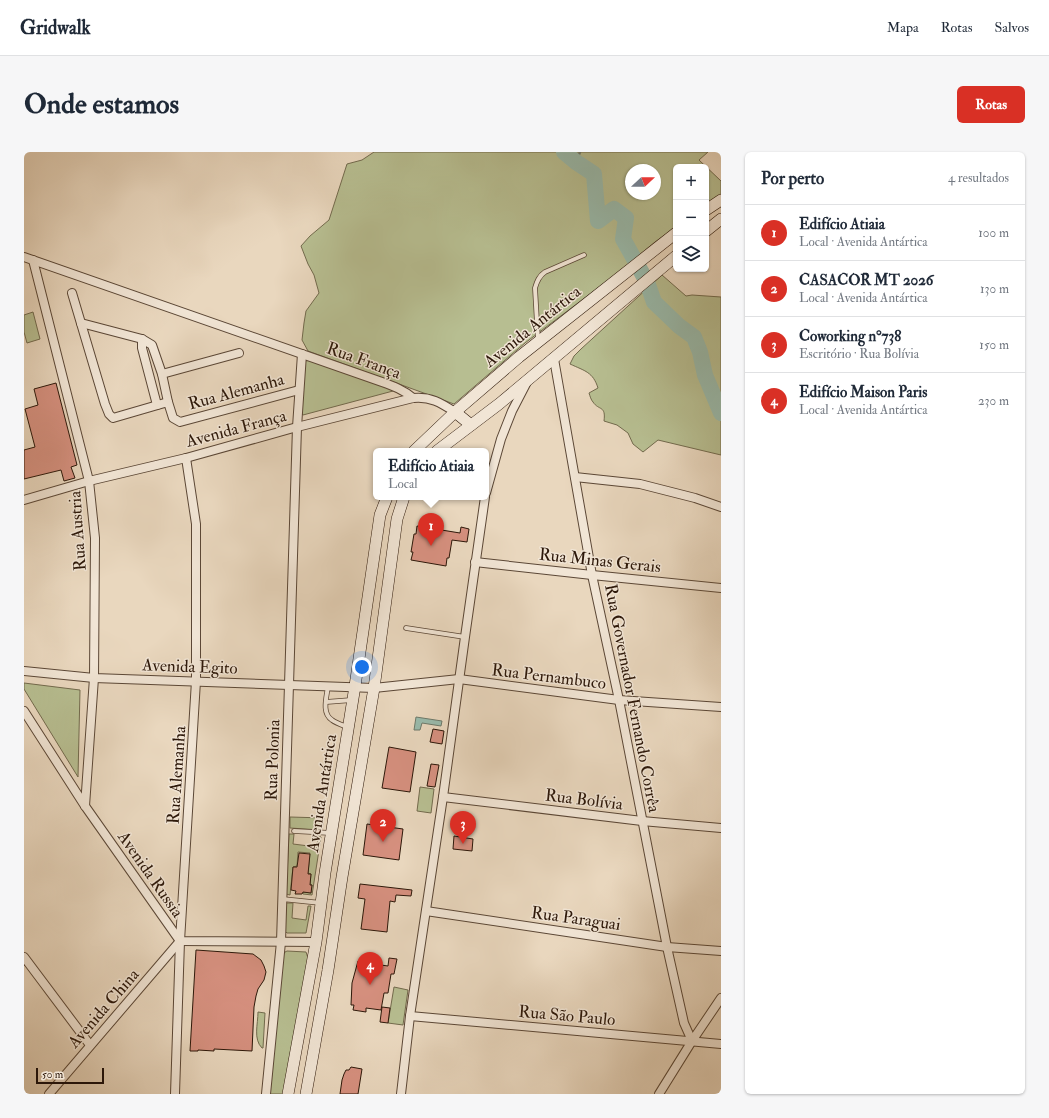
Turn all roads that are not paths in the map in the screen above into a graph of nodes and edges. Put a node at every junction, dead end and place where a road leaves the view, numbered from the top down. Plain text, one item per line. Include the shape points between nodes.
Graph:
1 (721, 200) edge
2 (709, 208) edge
3 (721, 218) edge
4 (709, 228) edge
5 (673, 235) edge
6 (584, 256) dead end
7 (24, 257) edge
8 (672, 259) edge
9 (33, 260) junction
10 (72, 293) dead end
11 (81, 323) junction
12 (142, 339) junction
13 (538, 343) junction
14 (240, 353) dead end
15 (302, 354) junction
16 (554, 359) junction
17 (162, 374) junction
18 (531, 376) junction
19 (299, 390) junction
20 (413, 398) junction
21 (168, 402) junction
22 (157, 405) junction
23 (455, 412) junction
24 (471, 425) junction
25 (297, 427) junction
26 (417, 448) edge
27 (441, 448) edge
28 (186, 458) junction
29 (575, 477) junction
30 (89, 482) junction
31 (489, 482) edge
32 (24, 500) edge
33 (386, 500) edge
34 (403, 500) edge
35 (485, 500) edge
36 (721, 507) edge
37 (475, 562) junction
38 (592, 575) junction
39 (721, 588) edge
40 (406, 628) dead end
41 (464, 637) junction
42 (24, 671) edge
43 (94, 678) junction
44 (459, 679) junction
45 (196, 681) junction
46 (289, 685) junction
47 (328, 686) junction
48 (355, 686) junction
49 (374, 688) junction
50 (353, 700) junction
51 (619, 700) junction
52 (326, 702) junction
53 (721, 707) edge
54 (24, 711) edge
55 (349, 728) junction
56 (443, 797) junction
57 (84, 806) junction
58 (642, 821) junction
59 (721, 828) edge
60 (294, 831) dead end
61 (332, 834) junction
62 (326, 873) junction
63 (342, 877) junction
64 (282, 899) junction
65 (321, 904) junction
66 (426, 911) junction
67 (180, 941) junction
68 (281, 942) junction
69 (316, 942) junction
70 (667, 947) junction
71 (721, 952) edge
72 (24, 957) edge
73 (721, 998) edge
74 (410, 1016) junction
75 (692, 1041) junction
76 (721, 1044) edge
77 (90, 1045) junction
78 (49, 1094) edge
79 (175, 1094) edge
80 (266, 1094) edge
81 (288, 1094) edge
82 (306, 1094) edge
83 (400, 1094) edge
84 (659, 1094) edge

1 - 2 main road
3 - 4 main road
5 - 13 main road, Avenida Antártica
6 - 13 lane via 546,272 536,282
7 - 9 street, Rua França
8 - 16 main road
9 - 15 street, Rua França
9 - 30 street, Rua Austria
10 - 11 street, Rua Alemanha
11 - 12 street
11 - 22 street, Rua Alemanha via 108,414 113,418
12 - 17 street, Rua Alemanha via 152,345
12 - 22 street
13 - 23 main road, Avenida Antártica
14 - 17 street, Rua Alemanha
15 - 19 street, Rua Alemanha
15 - 20 street, Rua França via 399,389
16 - 18 main road
16 - 29 street, Rua Governador Fernando Corrêa
17 - 21 street, Rua Alemanha
18 - 24 main road
18 - 31 street via 512,411
19 - 21 street, Rua Alemanha via 180,422 173,418
19 - 25 street, Rua Alemanha
20 - 23 street, Avenida França via 431,399
20 - 25 street, Avenida França
21 - 22 street, Rua Alemanha
23 - 24 main road
23 - 26 main road, Avenida Antártica
24 - 27 main road
25 - 28 street, Avenida França
25 - 46 street, Rua Polonia
28 - 30 street, Avenida França
28 - 45 street, Rua Alemanha via 196,524
29 - 36 street via 640,484
29 - 38 street, Rua Governador Fernando Corrêa
30 - 32 street, Avenida França
30 - 43 street, Rua Austria via 95,538
33 - 48 main road, Avenida Antártica via 380,515
34 - 49 main road, Avenida Antártica via 397,519
35 - 37 street
37 - 38 street, Rua Minas Gerais
37 - 41 street
38 - 39 street, Rua Minas Gerais
38 - 51 street, Rua Governador Fernando Corrêa
40 - 41 lane
41 - 44 street
42 - 43 street, Avenida Egito
43 - 45 street, Avenida Egito
43 - 57 street, Rua Austria
44 - 49 street, Rua Pernambuco
44 - 51 street, Rua Pernambuco
44 - 56 street
45 - 46 street, Avenida Egito
45 - 67 street, Rua Alemanha
46 - 47 street, Avenida Egito
46 - 64 street, Rua Polonia
47 - 48 street, Avenida Egito
47 - 52 lane
48 - 49 street, Avenida Egito
48 - 50 main road, Avenida Antártica
49 - 63 main road, Avenida Antártica
50 - 52 lane
50 - 55 main road, Avenida Antártica
51 - 53 street, Rua Pernambuco
51 - 58 street, Rua Governador Fernando Corrêa
52 - 55 lane via 327,716
54 - 57 street, Avenida Russia
55 - 61 main road, Avenida Antártica
56 - 58 street, Rua Bolívia
56 - 66 street
57 - 67 street, Avenida Russia
58 - 59 street, Rua Bolívia
58 - 70 street, Rua Governador Fernando Corrêa
60 - 61 lane
61 - 62 main road, Avenida Antártica
62 - 63 main road
62 - 65 main road, Avenida Antártica
63 - 82 main road, Avenida Antártica
64 - 65 lane
64 - 68 street, Rua Polonia
65 - 69 main road, Avenida Antártica
66 - 70 street, Rua Paraguai
66 - 74 street
67 - 68 street, Avenida Russia
67 - 77 street, Avenida China
67 - 79 street, Rua Alemanha
68 - 69 street, Avenida Russia
68 - 80 street, Rua Polonia
69 - 81 main road, Avenida Antártica
70 - 71 street, Rua Paraguai
70 - 75 street, Rua Governador Fernando Corrêa via 684,1023
72 - 77 street
73 - 75 street
74 - 75 street, Rua São Paulo
74 - 83 street
75 - 76 street, Rua São Paulo
75 - 84 street
77 - 78 street, Avenida China

